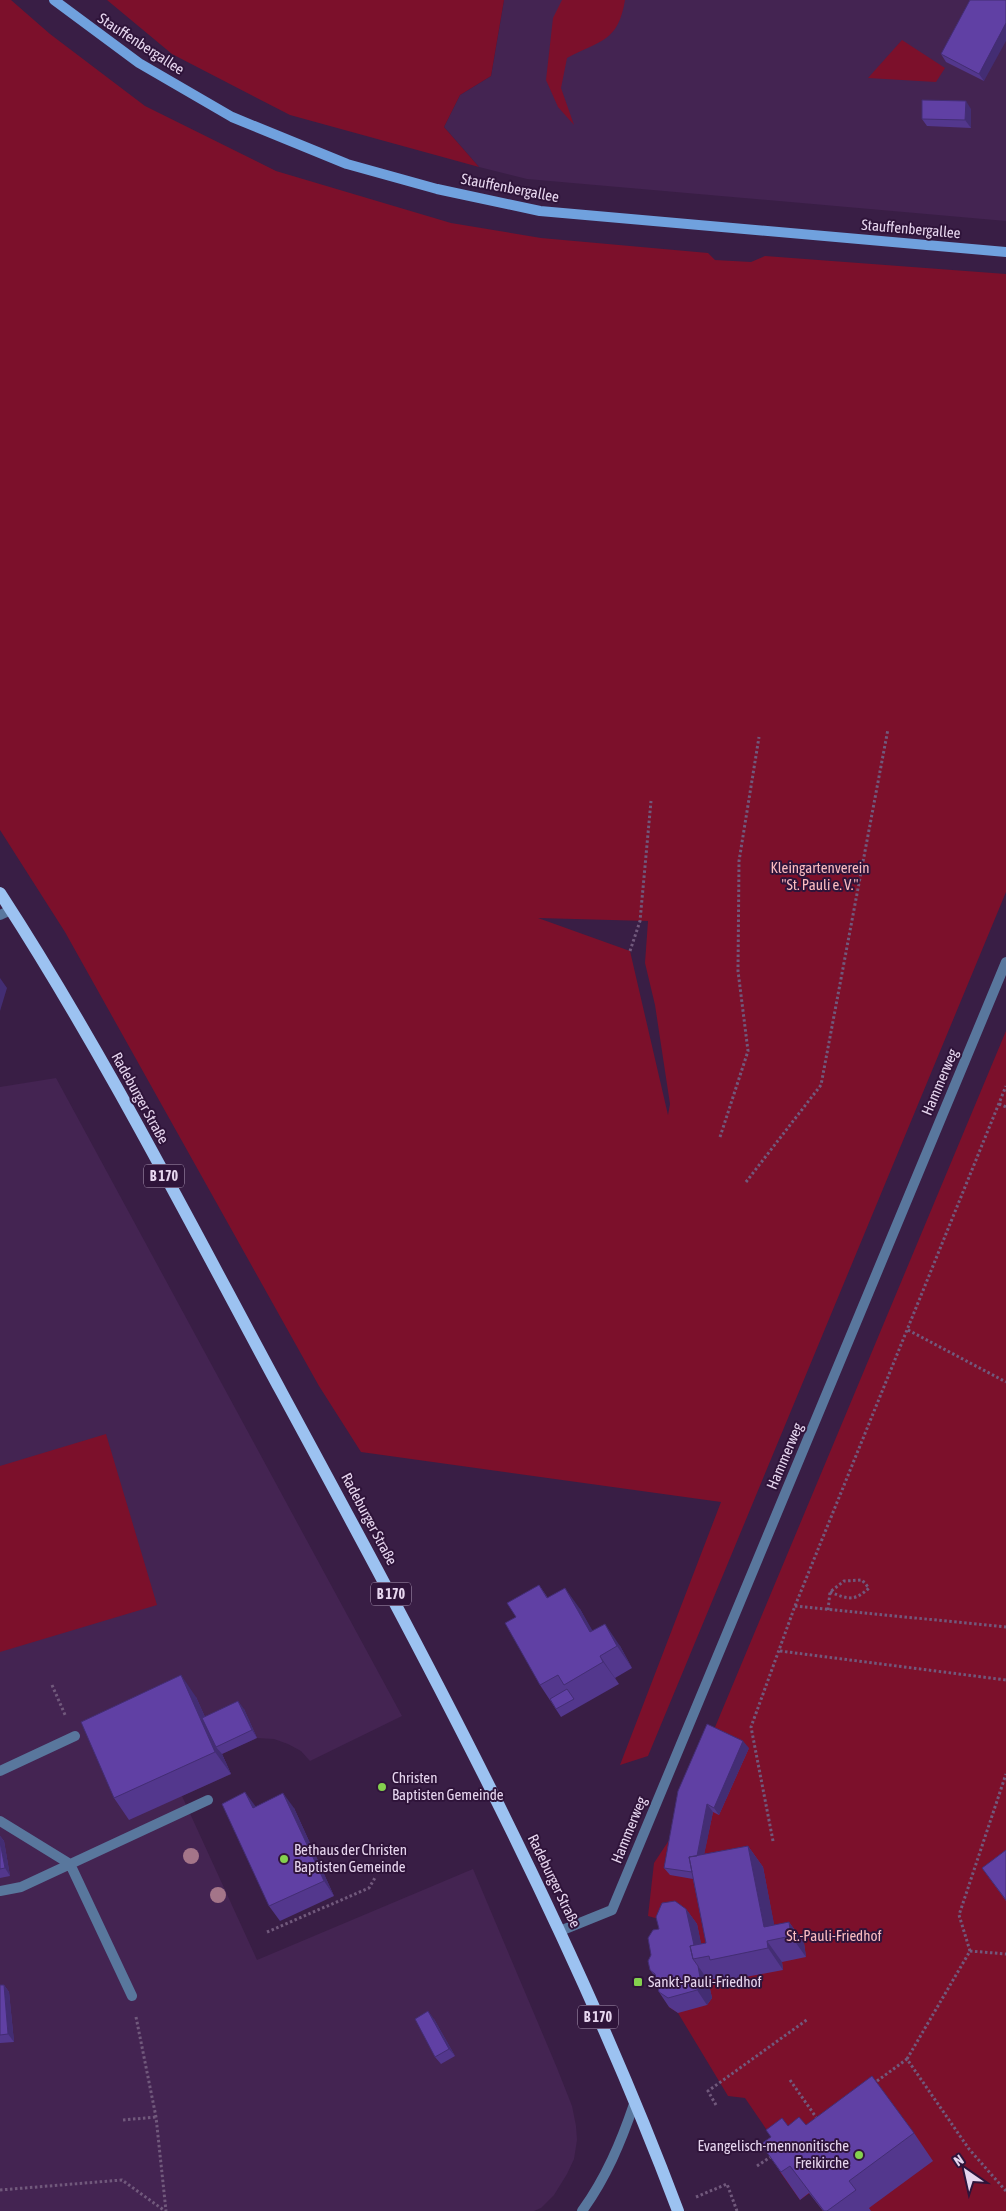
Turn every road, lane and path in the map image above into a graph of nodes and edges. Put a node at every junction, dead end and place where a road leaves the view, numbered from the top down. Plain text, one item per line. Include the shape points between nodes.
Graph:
1 (54, 0) edge
2 (1006, 252) edge
3 (888, 728) dead end
4 (759, 737) dead end
5 (651, 801) dead end
6 (0, 893) edge
7 (6, 913) edge
8 (630, 951) dead end
9 (1006, 962) edge
10 (1006, 1086) edge
11 (999, 1104) junction
12 (1006, 1107) edge
13 (720, 1138) dead end
14 (746, 1182) dead end
15 (908, 1330) junction
16 (1006, 1382) edge
17 (830, 1592) junction
18 (796, 1606) junction
19 (828, 1610) junction
20 (1006, 1627) edge
21 (780, 1651) junction
22 (1006, 1680) edge
23 (52, 1685) dead end
24 (75, 1736) joint
25 (0, 1772) edge
26 (1006, 1774) edge
27 (208, 1800) dead end
28 (0, 1821) edge
29 (773, 1841) dead end
30 (70, 1864) junction
31 (376, 1876) dead end
32 (0, 1891) edge
33 (560, 1931) junction
34 (267, 1932) dead end
35 (970, 1951) junction
36 (1006, 1954) edge
37 (132, 1996) joint
38 (808, 2019) dead end
39 (907, 2059) junction
40 (790, 2080) dead end
41 (867, 2088) edge
42 (634, 2104) junction
43 (716, 2105) dead end
44 (156, 2117) junction
45 (123, 2120) dead end
46 (820, 2123) edge
47 (780, 2150) edge
48 (757, 2166) dead end
49 (0, 2190) edge
50 (1006, 2191) edge
51 (677, 2208) edge
52 (166, 2211) edge
53 (582, 2211) edge
54 (737, 2211) edge

1 - 2 main road, Stauffenbergallee via 139,63 232,116 347,164 437,189 540,211
3 - 14 path via 821,1085
4 - 13 path via 739,862 738,972 748,1051
5 - 8 path via 640,920
6 - 7 main road, Radeburger Straße / B 170
7 - 33 main road, Radeburger Straße / B 170 via 105,1066 412,1633
9 - 33 street, Hammerweg via 612,1910
10 - 11 path
11 - 12 path
11 - 15 path
15 - 16 path
15 - 18 path
17 - 17 path via 844,1581 862,1580 869,1588 859,1597 846,1598
17 - 19 path
18 - 19 path
18 - 21 path
19 - 20 path
21 - 22 path
21 - 29 path via 751,1727
23 - 24 path
24 - 25 street
26 - 35 path via 959,1915
27 - 30 street
28 - 30 street
30 - 32 street via 21,1886
30 - 37 street
31 - 34 path via 369,1888
33 - 42 main road, Radeburger Straße / B 170
35 - 36 path
35 - 39 path
37 - 44 path
38 - 43 path via 708,2090
39 - 41 path
39 - 50 path via 969,2148
40 - 46 path
42 - 51 main road, Radeburger Straße / B 170
42 - 53 street via 621,2143
44 - 45 path
44 - 52 path
47 - 48 path
49 - 52 path via 122,2180
51 - 54 path via 727,2184

